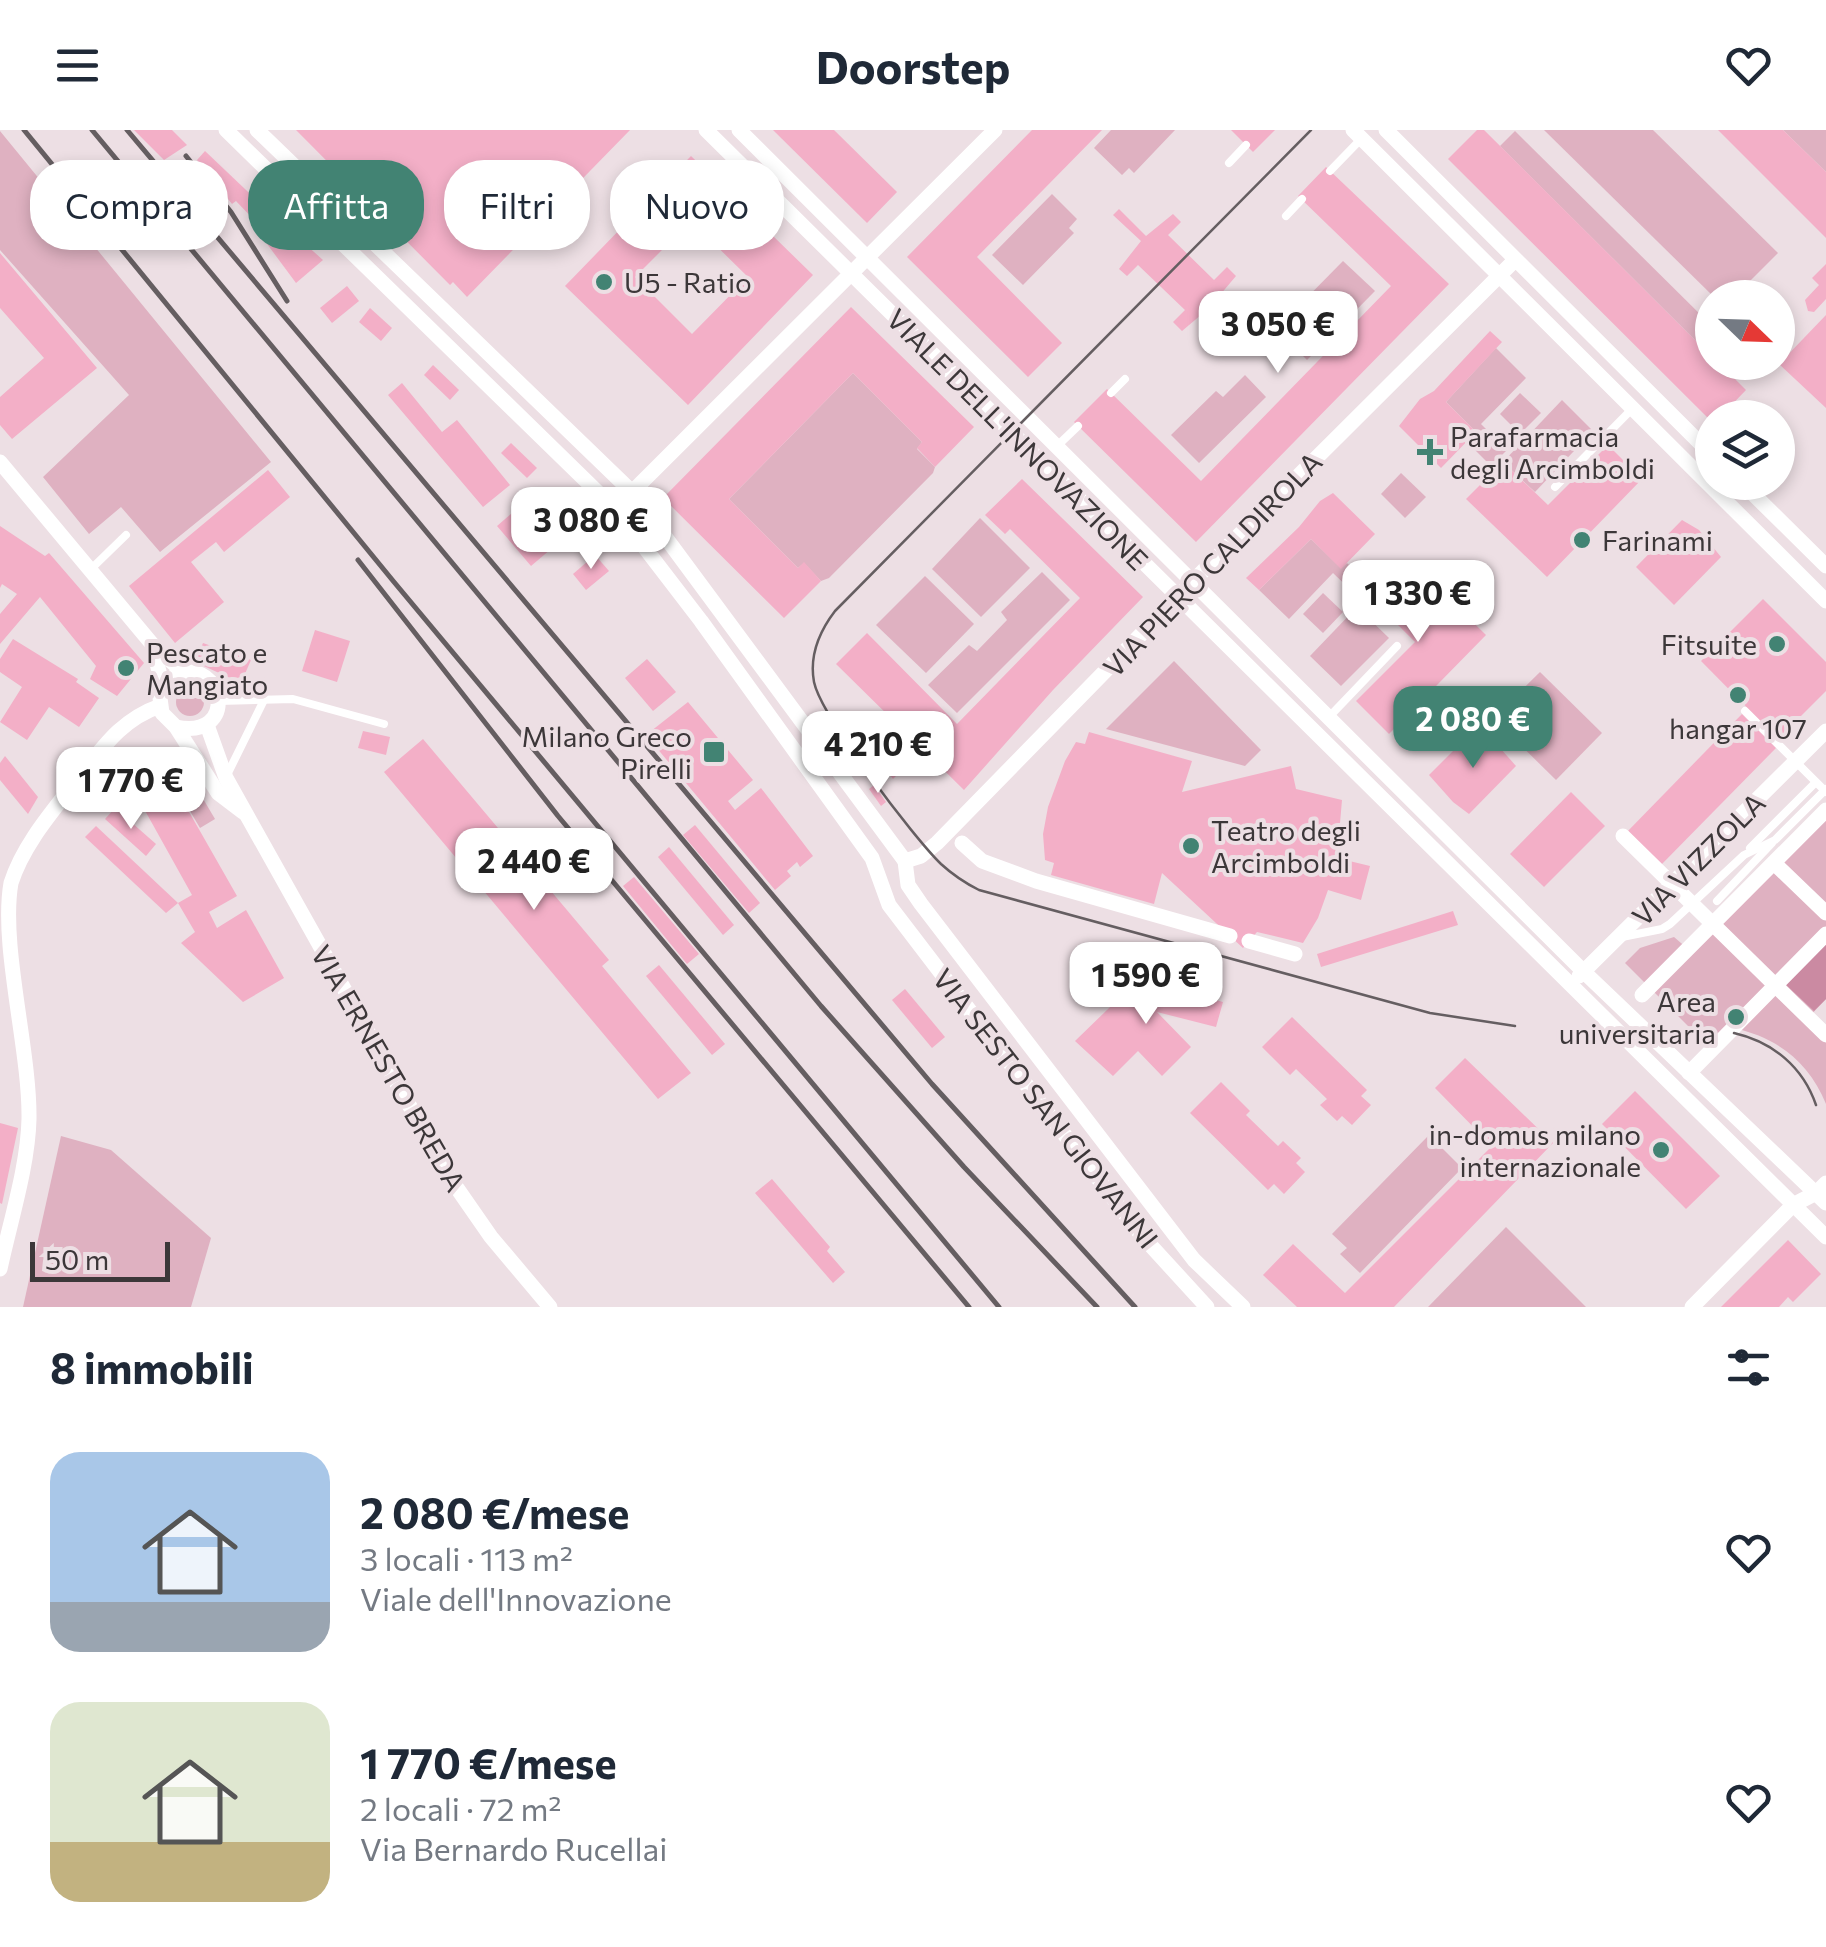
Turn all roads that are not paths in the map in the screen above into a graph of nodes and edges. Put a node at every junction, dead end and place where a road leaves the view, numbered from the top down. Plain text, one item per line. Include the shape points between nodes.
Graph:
1 (226, 130) edge
2 (257, 130) edge
3 (706, 130) edge
4 (739, 130) edge
5 (995, 130) edge
6 (1386, 130) edge
7 (1357, 134) edge
8 (1246, 145) dead end
9 (1229, 163) dead end
10 (1330, 171) dead end
11 (1302, 199) dead end
12 (1286, 216) dead end
13 (868, 258) junction
14 (1514, 260) junction
15 (852, 274) junction
16 (1498, 276) junction
17 (1126, 379) dead end
18 (1111, 393) dead end
19 (1632, 409) junction
20 (1078, 426) dead end
21 (1695, 438) edge
22 (1057, 446) junction
23 (0, 462) edge
24 (1555, 487) dead end
25 (632, 492) junction
26 (1759, 500) edge
27 (615, 509) junction
28 (126, 535) dead end
29 (1826, 566) edge
30 (90, 569) junction
31 (1194, 581) junction
32 (1179, 598) junction
33 (1826, 601) edge
34 (152, 644) junction
35 (1397, 646) dead end
36 (183, 672) junction
37 (163, 687) junction
38 (264, 700) junction
39 (219, 701) junction
40 (160, 706) junction
41 (1746, 711) dead end
42 (1329, 716) junction
43 (384, 724) dead end
44 (206, 725) junction
45 (176, 726) junction
46 (1826, 732) edge
47 (1796, 761) junction
48 (226, 778) junction
49 (1813, 785) dead end
50 (1826, 790) edge
51 (1826, 810) edge
52 (247, 814) junction
53 (1623, 836) dead end
54 (1776, 840) junction
55 (962, 843) dead end
56 (1744, 855) junction
57 (905, 860) junction
58 (1774, 863) junction
59 (1672, 884) junction
60 (1716, 901) dead end
61 (1693, 905) junction
62 (1826, 913) edge
63 (1713, 924) junction
64 (1826, 934) edge
65 (1230, 936) dead end
66 (1618, 938) junction
67 (1249, 942) dead end
68 (1295, 954) dead end
69 (1584, 972) junction
70 (1569, 986) junction
71 (1775, 986) junction
72 (1642, 995) dead end
73 (1826, 1036) edge
74 (1690, 1074) junction
75 (1823, 1193) edge
76 (1793, 1205) junction
77 (1826, 1237) edge
78 (0, 1269) edge
79 (550, 1307) edge
80 (1207, 1307) edge
81 (1243, 1307) edge
82 (1692, 1307) edge

1 - 27 street, VIA SESTO SAN GIOVANNI
2 - 25 street, VIA SESTO SAN GIOVANNI
3 - 15 street, VIALE DELL'INNOVAZIONE
4 - 13 street, VIALE DELL'INNOVAZIONE
5 - 13 street
6 - 14 street
7 - 10 lane
7 - 16 street
8 - 9 lane
11 - 12 lane
13 - 15 street
13 - 22 street, VIALE DELL'INNOVAZIONE
14 - 16 street, VIA PIERO CALDIROLA
14 - 21 street
15 - 25 street
15 - 32 street, VIALE DELL'INNOVAZIONE
16 - 19 street
16 - 31 street, VIA PIERO CALDIROLA
17 - 18 lane
19 - 24 lane
19 - 33 street
20 - 22 lane
22 - 31 street, VIALE DELL'INNOVAZIONE
23 - 30 street
25 - 27 street
25 - 57 street, VIA SESTO SAN GIOVANNI
26 - 29 street
27 - 80 street, VIA SESTO SAN GIOVANNI via 872,858 889,905 1142,1236
28 - 30 lane
30 - 34 street
31 - 32 street, VIA PIERO CALDIROLA
31 - 42 street, VIALE DELL'INNOVAZIONE
32 - 57 street, VIA PIERO CALDIROLA via 937,843
32 - 70 street, VIALE DELL'INNOVAZIONE
34 - 36 street
34 - 37 street
35 - 42 lane
36 - 37 street
36 - 39 street via 208,679
37 - 40 street
38 - 39 lane
38 - 43 lane via 299,700
38 - 48 lane
39 - 44 street
40 - 45 street, VIA ERNESTO BREDA
40 - 78 street via 116,732 7,880 29,1121
41 - 47 lane
42 - 69 street, VIALE DELL'INNOVAZIONE
44 - 45 street
44 - 48 street, VIA ERNESTO BREDA
45 - 52 street, VIA ERNESTO BREDA via 218,793
46 - 47 street, VIA VIZZOLA
47 - 50 lane
47 - 59 street, VIA VIZZOLA
48 - 52 street, VIA ERNESTO BREDA
49 - 56 lane
50 - 54 lane
51 - 58 street, VIA VIZZOLA
52 - 79 street, VIA ERNESTO BREDA via 456,1188
53 - 59 street
54 - 56 lane
54 - 60 lane
55 - 65 street via 982,861 1036,881
56 - 61 lane
57 - 81 street, VIA SESTO SAN GIOVANNI via 908,885 921,904 1194,1260
58 - 62 street
58 - 63 street, VIA VIZZOLA
59 - 61 street
59 - 66 street, VIA VIZZOLA
61 - 63 street
61 - 66 lane via 1662,929
63 - 71 street
63 - 72 street, VIA VIZZOLA
64 - 71 street
66 - 69 street, VIA VIZZOLA
67 - 68 street
69 - 70 street, VIA VIZZOLA
69 - 74 street, VIALE DELL'INNOVAZIONE
70 - 76 street, VIALE DELL'INNOVAZIONE
71 - 73 street
71 - 74 street
74 - 75 street, VIALE DELL'INNOVAZIONE
75 - 76 street
76 - 77 street, VIALE DELL'INNOVAZIONE
76 - 82 street

